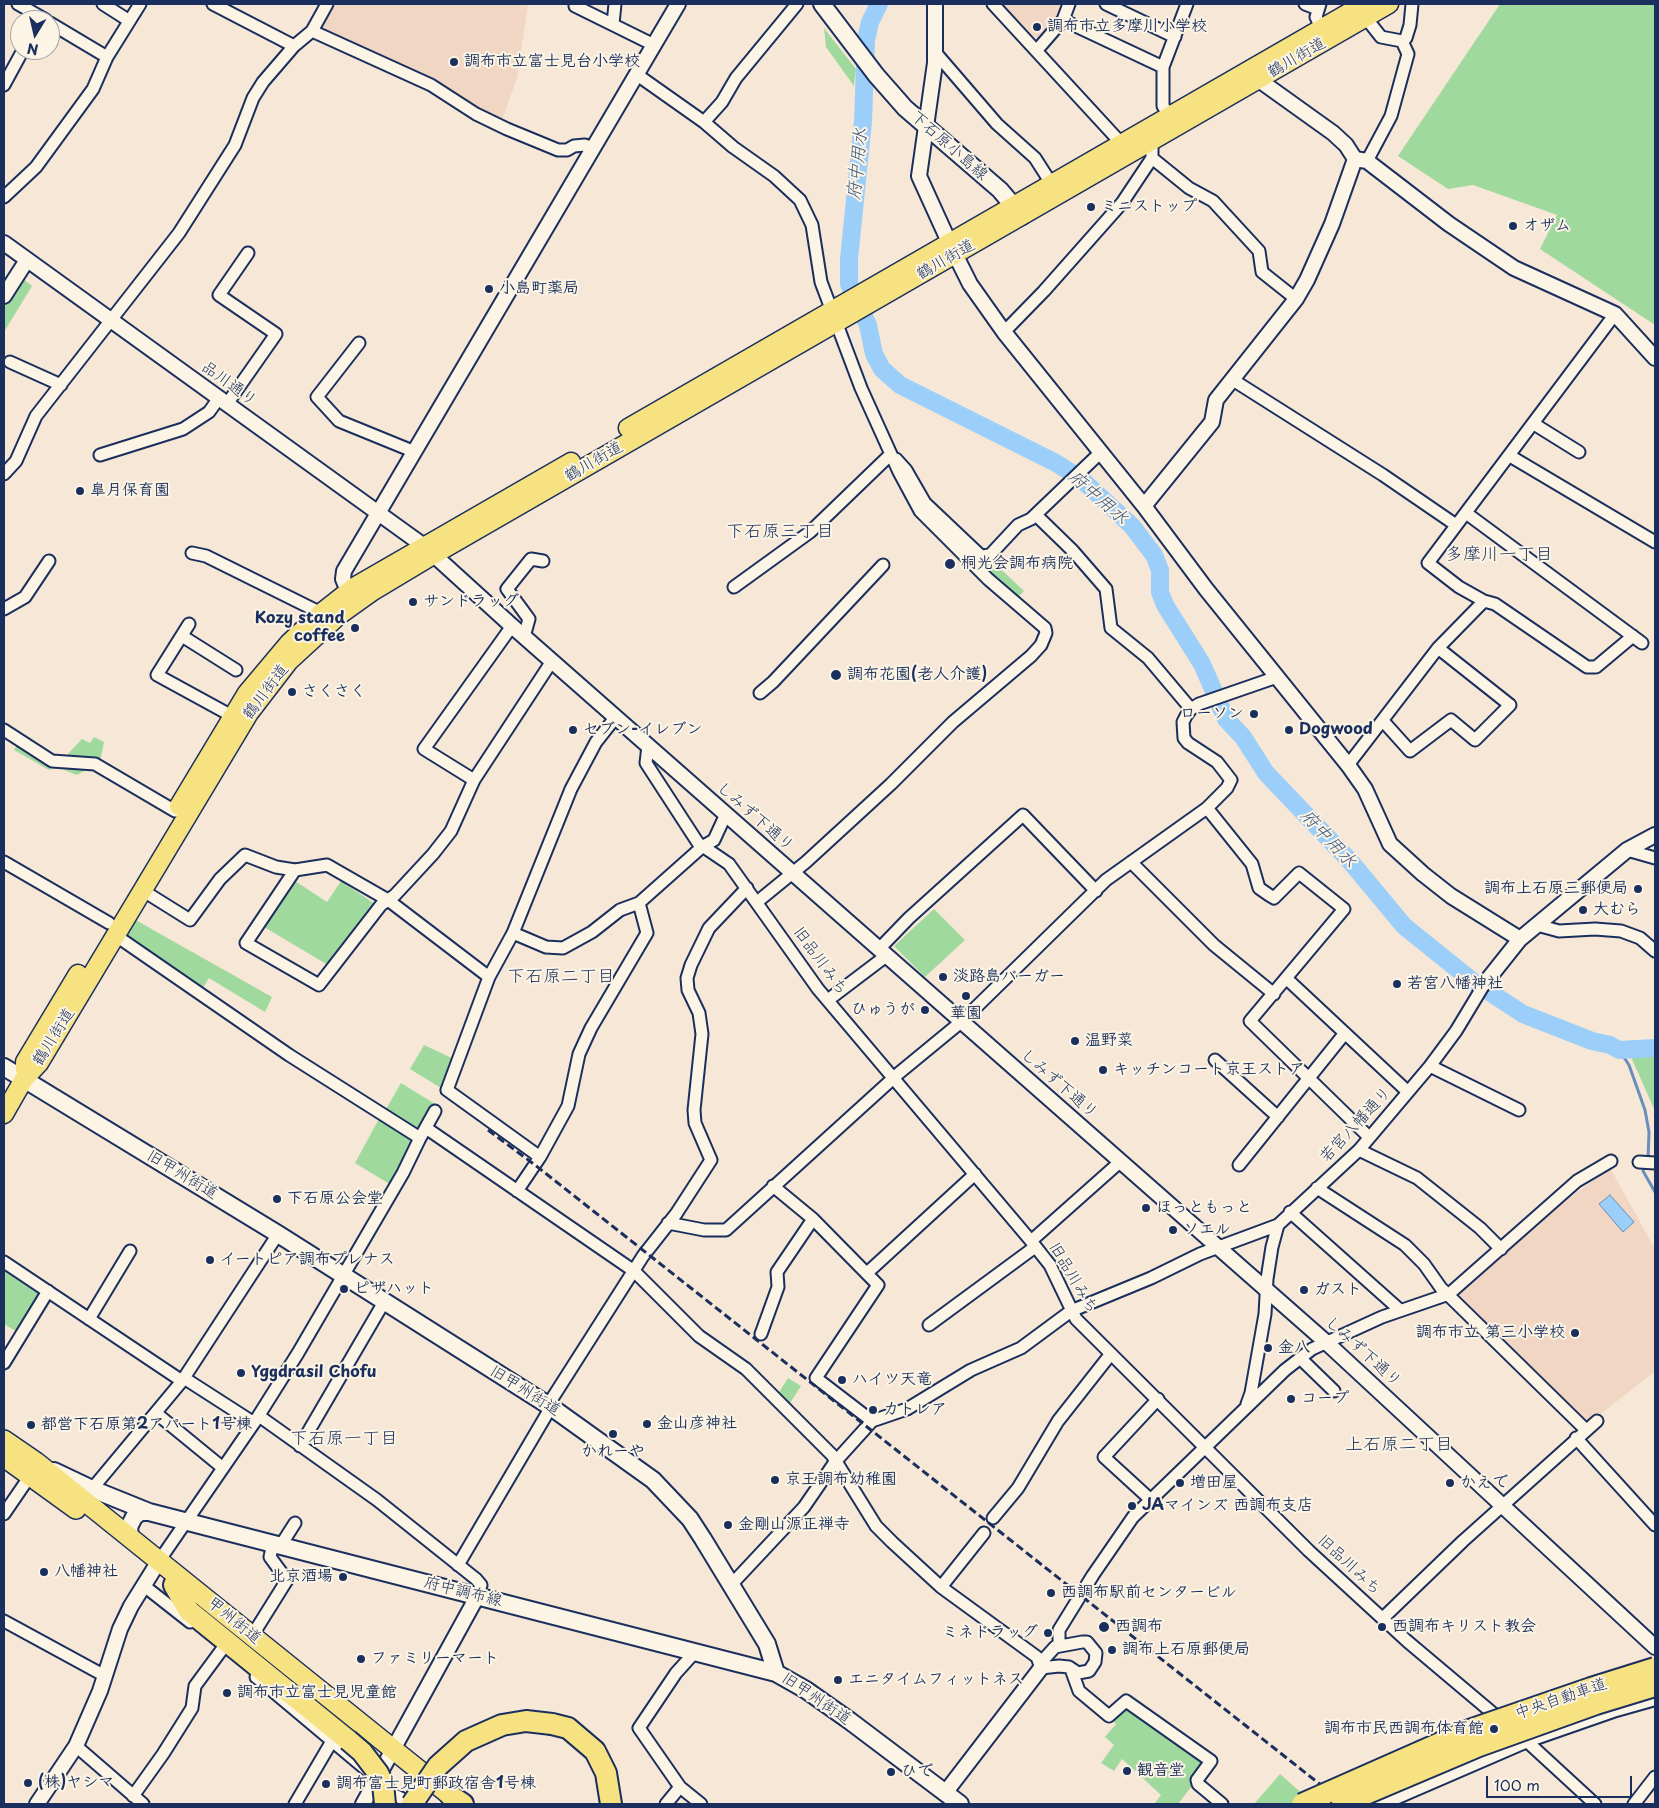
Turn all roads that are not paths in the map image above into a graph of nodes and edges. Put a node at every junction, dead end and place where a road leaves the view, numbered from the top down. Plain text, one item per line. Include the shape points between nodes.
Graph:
1 (18, 4) edge
2 (103, 4) edge
3 (140, 4) edge
4 (212, 4) edge
5 (238, 4) edge
6 (327, 4) edge
7 (576, 4) edge
8 (615, 4) edge
9 (678, 4) edge
10 (797, 4) edge
11 (822, 4) edge
12 (935, 4) edge
13 (993, 4) edge
14 (1069, 4) edge
15 (1106, 4) edge
16 (1187, 4) edge
17 (1305, 4) edge
18 (1389, 4) edge
19 (1412, 4) edge
20 (1319, 6) edge
21 (30, 10) edge
22 (1365, 11) edge
23 (232, 14) junction
24 (128, 20) junction
25 (1062, 20) junction
26 (613, 24) junction
27 (60, 27) edge
28 (1321, 28) junction
29 (312, 31) junction
30 (1175, 37) junction
31 (1402, 41) junction
32 (654, 45) junction
33 (294, 46) junction
34 (1038, 50) junction
35 (935, 52) junction
36 (107, 57) junction
37 (17, 60) edge
38 (1163, 67) junction
39 (636, 74) junction
40 (1259, 80) junction
41 (4, 84) edge
42 (1169, 115) junction
43 (704, 122) junction
44 (926, 127) junction
45 (1122, 143) junction
46 (592, 148) junction
47 (1152, 149) junction
48 (1361, 160) junction
49 (1052, 183) junction
50 (4, 197) edge
51 (1018, 210) junction
52 (4, 243) edge
53 (952, 249) junction
54 (248, 254) dead end
55 (27, 260) junction
56 (4, 296) edge
57 (1296, 299) junction
58 (847, 310) junction
59 (1616, 314) junction
60 (112, 321) junction
61 (1004, 332) junction
62 (360, 343) dead end
63 (1655, 358) edge
64 (10, 362) dead end
65 (1233, 380) junction
66 (61, 385) junction
67 (223, 401) junction
68 (1534, 424) junction
69 (415, 452) junction
70 (1101, 452) junction
71 (1579, 452) dead end
72 (891, 454) junction
73 (100, 455) dead end
74 (1510, 456) junction
75 (4, 474) edge
76 (1144, 506) junction
77 (1466, 512) junction
78 (378, 513) junction
79 (1036, 514) junction
80 (1456, 525) junction
81 (1655, 542) edge
82 (428, 550) junction
83 (192, 553) dead end
84 (49, 561) dead end
85 (543, 561) dead end
86 (883, 565) dead end
87 (734, 587) dead end
88 (348, 591) junction
89 (1484, 602) junction
90 (4, 609) edge
91 (321, 613) junction
92 (189, 624) dead end
93 (512, 626) junction
94 (182, 636) junction
95 (524, 637) junction
96 (1438, 648) junction
97 (552, 661) junction
98 (236, 670) dead end
99 (1277, 677) junction
100 (760, 693) dead end
101 (1191, 709) junction
102 (232, 716) junction
103 (616, 718) junction
104 (1383, 721) junction
105 (4, 730) edge
106 (648, 746) junction
107 (1348, 765) junction
108 (474, 780) junction
109 (1208, 808) junction
110 (175, 811) junction
111 (726, 814) junction
112 (1655, 835) edge
113 (702, 846) junction
114 (1628, 850) junction
115 (1655, 858) edge
116 (4, 862) edge
117 (1131, 862) junction
118 (296, 870) junction
119 (793, 873) junction
120 (747, 888) junction
121 (142, 890) junction
122 (1096, 891) junction
123 (388, 900) junction
124 (757, 902) junction
125 (639, 903) junction
126 (1537, 925) junction
127 (112, 929) junction
128 (514, 933) junction
129 (1520, 939) junction
130 (1655, 951) edge
131 (883, 952) junction
132 (490, 977) junction
133 (1287, 978) junction
134 (1485, 983) joint
135 (1274, 994) junction
136 (828, 1000) junction
137 (961, 1022) junction
138 (1345, 1033) junction
139 (1215, 1060) dead end
140 (1430, 1066) junction
141 (4, 1067) edge
142 (894, 1077) junction
143 (1309, 1078) junction
144 (24, 1079) junction
145 (1408, 1092) junction
146 (1518, 1110) dead end
147 (435, 1111) dead end
148 (4, 1114) edge
149 (1278, 1117) junction
150 (423, 1133) junction
151 (1369, 1137) junction
152 (1359, 1150) junction
153 (540, 1157) junction
154 (1121, 1161) junction
155 (1611, 1161) dead end
156 (1639, 1162) dead end
157 (1655, 1163) edge
158 (1239, 1165) dead end
159 (976, 1174) junction
160 (774, 1186) junction
161 (1317, 1188) junction
162 (517, 1191) junction
163 (1290, 1212) junction
164 (813, 1219) junction
165 (668, 1224) junction
166 (1278, 1225) junction
167 (278, 1234) junction
168 (1033, 1244) junction
169 (1218, 1247) junction
170 (1501, 1249) junction
171 (130, 1252) dead end
172 (4, 1262) edge
173 (634, 1271) junction
174 (868, 1273) junction
175 (342, 1275) junction
176 (1268, 1290) junction
177 (48, 1291) junction
178 (1449, 1294) junction
179 (384, 1302) junction
180 (1400, 1310) junction
181 (1072, 1311) junction
182 (89, 1319) junction
183 (929, 1325) dead end
184 (761, 1334) dead end
185 (1327, 1343) junction
186 (1110, 1355) junction
187 (1300, 1358) junction
188 (4, 1364) edge
189 (183, 1379) junction
190 (1334, 1391) dead end
191 (1158, 1399) junction
192 (549, 1406) junction
193 (1247, 1406) junction
194 (157, 1414) junction
195 (256, 1419) junction
196 (1597, 1420) dead end
197 (872, 1422) junction
198 (1586, 1430) junction
199 (1576, 1438) junction
200 (4, 1440) edge
201 (300, 1446) junction
202 (1206, 1448) junction
203 (4, 1457) edge
204 (835, 1462) junction
205 (223, 1468) junction
206 (33, 1469) junction
207 (92, 1490) junction
208 (1151, 1500) junction
209 (1503, 1507) junction
210 (150, 1512) junction
211 (4, 1514) edge
212 (993, 1518) dead end
213 (187, 1521) junction
214 (295, 1523) dead end
215 (1655, 1525) edge
216 (984, 1533) dead end
217 (130, 1537) junction
218 (277, 1544) junction
219 (156, 1565) junction
220 (458, 1565) junction
221 (143, 1585) junction
222 (174, 1585) junction
223 (731, 1585) junction
224 (941, 1587) junction
225 (478, 1595) junction
226 (1383, 1618) junction
227 (4, 1621) edge
228 (252, 1636) junction
229 (1655, 1647) edge
230 (223, 1648) junction
231 (1055, 1648) junction
232 (695, 1652) junction
233 (1059, 1666) junction
234 (1042, 1668) junction
235 (1655, 1668) edge
236 (1071, 1669) junction
237 (776, 1673) junction
238 (105, 1676) junction
239 (1655, 1686) edge
240 (1655, 1698) edge
241 (551, 1728) junction
242 (1527, 1740) junction
243 (332, 1741) junction
244 (76, 1746) junction
245 (390, 1754) junction
246 (1655, 1777) edge
247 (375, 1783) junction
248 (680, 1787) junction
249 (133, 1796) junction
250 (941, 1799) edge
251 (455, 1802) edge
252 (37, 1804) edge
253 (143, 1804) edge
254 (295, 1804) edge
255 (363, 1804) edge
256 (386, 1804) edge
257 (412, 1804) edge
258 (422, 1804) edge
259 (598, 1804) edge
260 (611, 1804) edge
261 (666, 1804) edge
262 (701, 1804) edge
263 (960, 1804) edge
264 (1222, 1804) edge
265 (1302, 1804) edge
266 (1342, 1804) edge
267 (1379, 1804) edge
268 (1594, 1804) edge
269 (1634, 1804) edge

1 - 21 street
2 - 24 street
3 - 24 street
4 - 23 street
5 - 23 street
6 - 29 street
7 - 26 street
8 - 26 street
9 - 32 street
10 - 43 street
11 - 44 main road, 下石原小島線 via 876,74
12 - 35 street
13 - 34 street
14 - 25 street
15 - 30 street
16 - 30 street
17 - 20 street
18 - 22 main road, 鶴川街道
19 - 31 street via 1410,25
20 - 28 street via 1316,17
22 - 28 main road, 鶴川街道
22 - 31 street via 1381,37
22 - 40 main road, 鶴川街道
23 - 33 street
24 - 36 street
25 - 34 street
25 - 38 street
26 - 32 street
27 - 36 street
28 - 42 main road, 鶴川街道
29 - 33 street
29 - 46 street via 431,86 507,130 558,150 584,145
30 - 38 street
31 - 48 street via 1408,54 1391,116
32 - 39 street
33 - 60 street via 253,98 235,144 179,233
34 - 45 street
35 - 44 street
35 - 49 street via 997,124 1035,158
36 - 50 street via 93,89 42,159
37 - 41 street
38 - 42 street via 1164,106
39 - 43 street
39 - 46 street
40 - 47 main road, 鶴川街道
40 - 48 street via 1333,133
42 - 45 main road, 鶴川街道
43 - 58 street via 800,200 812,224 821,282
44 - 51 main road, 下石原小島線 via 1000,190
44 - 53 street via 919,176
45 - 49 main road, 鶴川街道
46 - 69 street
47 - 51 main road, 鶴川街道
47 - 57 street via 1188,188 1213,201 1259,251 1262,272
47 - 61 street via 1122,202
48 - 57 street
48 - 59 street via 1514,268
49 - 51 main road, 鶴川街道
51 - 53 main road, 鶴川街道
52 - 55 street, 品川通り
53 - 58 main road, 鶴川街道
53 - 61 street via 970,284
54 - 67 street via 219,295 276,334
55 - 56 street
55 - 60 street, 品川通り
57 - 65 street
58 - 72 street via 861,388
58 - 82 main road, 鶴川街道
59 - 63 street
59 - 68 street
60 - 66 street
60 - 67 street, 品川通り
61 - 70 street
62 - 69 street via 317,397 339,421
64 - 66 street
65 - 76 street via 1216,400 1212,422
65 - 80 street
66 - 75 street via 36,416 16,461
67 - 73 street via 183,429
67 - 78 street, 品川通り
68 - 71 street
68 - 74 street
69 - 78 street
70 - 76 street
70 - 79 street
72 - 79 street via 906,470 925,503 980,556 990,555 1018,525
72 - 87 street via 810,532
72 - 119 street via 920,511 1046,633 1032,656 953,722 891,784
74 - 77 street
74 - 81 street
76 - 99 street
77 - 80 street
77 - 89 street via 1637,640 1596,667 1587,667 1495,604
78 - 82 street, 品川通り
78 - 88 street via 344,571 343,579
79 - 101 street via 1106,589 1111,628 1148,658
80 - 89 street via 1428,563
82 - 88 main road, 鶴川街道
82 - 93 street, しみず下通り
82 - 121 main road, 鶴川街道 via 338,616 280,672 237,731
83 - 91 street via 214,559
84 - 90 street via 25,597
85 - 95 street via 531,559 507,588 528,619
86 - 100 street
88 - 91 main road, 鶴川街道
89 - 96 street
91 - 102 main road, 鶴川街道 via 274,659
92 - 94 street
93 - 95 street, しみず下通り
93 - 108 street via 424,749
94 - 98 street
94 - 102 street via 157,675
95 - 97 street, しみず下通り
96 - 104 street
96 - 104 street via 1510,705 1476,740 1451,720 1410,751
97 - 103 street, しみず下通り
97 - 108 street
99 - 101 street
99 - 107 street
101 - 109 street via 1183,722 1184,738 1217,762 1231,780
102 - 110 main road, 鶴川街道
103 - 106 street, しみず下通り
103 - 128 street via 596,742 571,789
104 - 107 street
105 - 110 street via 52,761 95,764
106 - 111 street, しみず下通り
106 - 113 street, 旧品川みち via 646,764
107 - 129 street via 1390,844 1451,896
108 - 123 street via 450,831 433,854
109 - 117 street
109 - 133 street via 1252,864 1260,888 1269,895 1274,898 1299,873 1344,909
110 - 127 main road, 鶴川街道
111 - 113 street via 714,840
111 - 119 street, しみず下通り
112 - 114 street
113 - 120 street, 旧品川みち via 729,864
113 - 125 street
114 - 115 street
114 - 126 street
116 - 127 street
117 - 122 street
117 - 135 street via 1214,945
118 - 121 street via 276,867 245,855 220,879 190,920
118 - 123 street via 327,866
118 - 123 street via 246,942 318,984 381,904
119 - 124 street
119 - 131 street, しみず下通り
120 - 124 street, 旧品川みち
120 - 165 street via 709,928 687,978 702,1034 695,1123 711,1160
121 - 127 main road, 鶴川街道
122 - 131 street via 1023,815 908,918
122 - 137 street
123 - 132 street
124 - 136 street, 旧品川みち via 811,981
125 - 128 street via 620,910 592,932 563,948 546,947
125 - 153 street via 647,933 591,1028 579,1054 568,1106
126 - 129 street
126 - 130 street via 1559,931 1621,931 1640,938
127 - 144 main road, 鶴川街道 via 39,1063
127 - 150 street via 289,1056
128 - 132 street
129 - 134 street
131 - 136 street
131 - 137 street, しみず下通り
132 - 153 street via 447,1090
133 - 135 street
133 - 138 street
134 - 140 street, 若宮八幡通り
135 - 143 street via 1250,1021
136 - 142 street, 旧品川みち
137 - 142 street
137 - 154 street, しみず下通り
138 - 143 street
138 - 145 street
139 - 149 street
140 - 145 street, 若宮八幡通り
140 - 146 street
141 - 144 main road, 旧甲州街道
142 - 159 street, 旧品川みち
142 - 160 street
143 - 149 street
143 - 151 street
144 - 148 main road, 鶴川街道
144 - 167 main road, 旧甲州街道
145 - 151 street, 若宮八幡通り
147 - 150 street
149 - 158 street
150 - 162 street
150 - 175 street
151 - 152 street, 若宮八幡通り
152 - 161 street, 若宮八幡通り
152 - 170 street via 1417,1178
153 - 162 street
154 - 168 street
154 - 169 street, しみず下通り
155 - 170 street via 1577,1181
156 - 157 street
159 - 168 street, 旧品川みち
159 - 174 street
160 - 164 street
160 - 165 street via 726,1230
161 - 163 street, 若宮八幡通り
161 - 178 street via 1405,1245
162 - 173 street
163 - 166 street, 若宮八幡通り
163 - 180 street
164 - 174 street
164 - 184 street via 777,1272 778,1287
165 - 173 street
166 - 169 street
166 - 176 street via 1267,1279
167 - 175 main road, 旧甲州街道
167 - 189 street
168 - 181 street, 旧品川みち via 1050,1265
168 - 183 street
169 - 176 street, しみず下通り
169 - 181 street
170 - 178 street
171 - 182 street
172 - 177 street
173 - 192 street
173 - 204 street via 699,1336 746,1369 832,1455
174 - 197 street via 878,1286 816,1378
175 - 179 main road, 旧甲州街道
175 - 195 street
176 - 185 street, しみず下通り
176 - 193 street
177 - 182 street
177 - 188 street
178 - 180 street
178 - 198 street
179 - 192 main road, 旧甲州街道
179 - 201 street
180 - 185 street
181 - 186 street, 旧品川みち
181 - 197 street via 1021,1348 971,1370 907,1409
182 - 189 street
185 - 187 street
185 - 209 street, しみず下通り
186 - 191 street, 旧品川みち
186 - 212 street via 1058,1421 1018,1488
187 - 190 street
187 - 193 street
189 - 194 street
189 - 195 street
191 - 202 street, 旧品川みち
191 - 208 street via 1104,1457
192 - 220 street
192 - 223 main road, 旧甲州街道 via 653,1480 703,1539
193 - 202 street
194 - 205 street
194 - 207 street
195 - 201 street
195 - 205 street
196 - 198 street
197 - 204 street
198 - 199 street
199 - 209 street
199 - 215 street
200 - 206 highway, 甲州街道
201 - 220 street via 377,1500
202 - 208 street
202 - 226 street, 旧品川みち
203 - 206 highway, 甲州街道
204 - 223 street via 804,1507
204 - 224 street via 876,1526
205 - 213 street
206 - 207 main road, 府中調布線
206 - 211 street
206 - 217 highway, 甲州街道
206 - 219 highway, 甲州街道
207 - 210 main road, 府中調布線
208 - 231 street via 1121,1533 1093,1575 1059,1630
209 - 226 street via 1463,1540
209 - 229 street, しみず下通り
210 - 213 main road, 府中調布線
210 - 217 main road via 140,1512 134,1517 129,1527
213 - 218 main road, 府中調布線
213 - 219 street
214 - 218 street
216 - 224 street
217 - 219 highway, 甲州街道
218 - 225 main road, 府中調布線
218 - 228 street via 270,1557 287,1580
219 - 221 street
219 - 222 highway, 甲州街道
219 - 228 highway, 甲州街道
220 - 225 street via 481,1585
221 - 230 street
221 - 238 street via 120,1629
222 - 245 highway, 甲州街道
222 - 256 highway, bridge via 189,1611 362,1752 378,1773
223 - 237 main road, 旧甲州街道 via 767,1644
224 - 234 street via 1026,1648 1039,1659
225 - 232 main road, 府中調布線
225 - 245 street
226 - 242 street, 旧品川みち
227 - 238 street
228 - 245 highway, 甲州街道
230 - 243 street
230 - 249 street via 195,1686 192,1708
231 - 233 street
231 - 234 street via 1044,1658
231 - 236 street via 1087,1642 1094,1649 1095,1662 1089,1671 1078,1673
232 - 237 main road, 府中調布線
232 - 248 street via 676,1673 639,1728
233 - 234 street
233 - 236 street
234 - 250 street
235 - 265 highway, 中央自動車道, bridge via 1472,1729
236 - 264 street via 1079,1691 1109,1716 1126,1701 1211,1761 1197,1780 1198,1784
237 - 250 main road, 旧甲州街道 via 850,1720
238 - 244 street
239 - 266 highway, 中央自動車道, bridge via 1478,1746
240 - 242 street
241 - 257 highway, bridge via 526,1721 502,1725 466,1741 438,1766
241 - 258 highway via 514,1732 471,1748 444,1772
241 - 259 highway via 582,1751 591,1764 598,1781
241 - 260 highway via 568,1728 595,1751 606,1773
242 - 267 street
242 - 268 street, 旧品川みち
243 - 247 street
243 - 254 street
244 - 249 street
244 - 252 street
245 - 247 street
245 - 251 highway, 甲州街道
246 - 269 street
247 - 255 street
247 - 257 street
248 - 261 street
248 - 262 street
249 - 253 street
250 - 263 main road, 旧甲州街道

